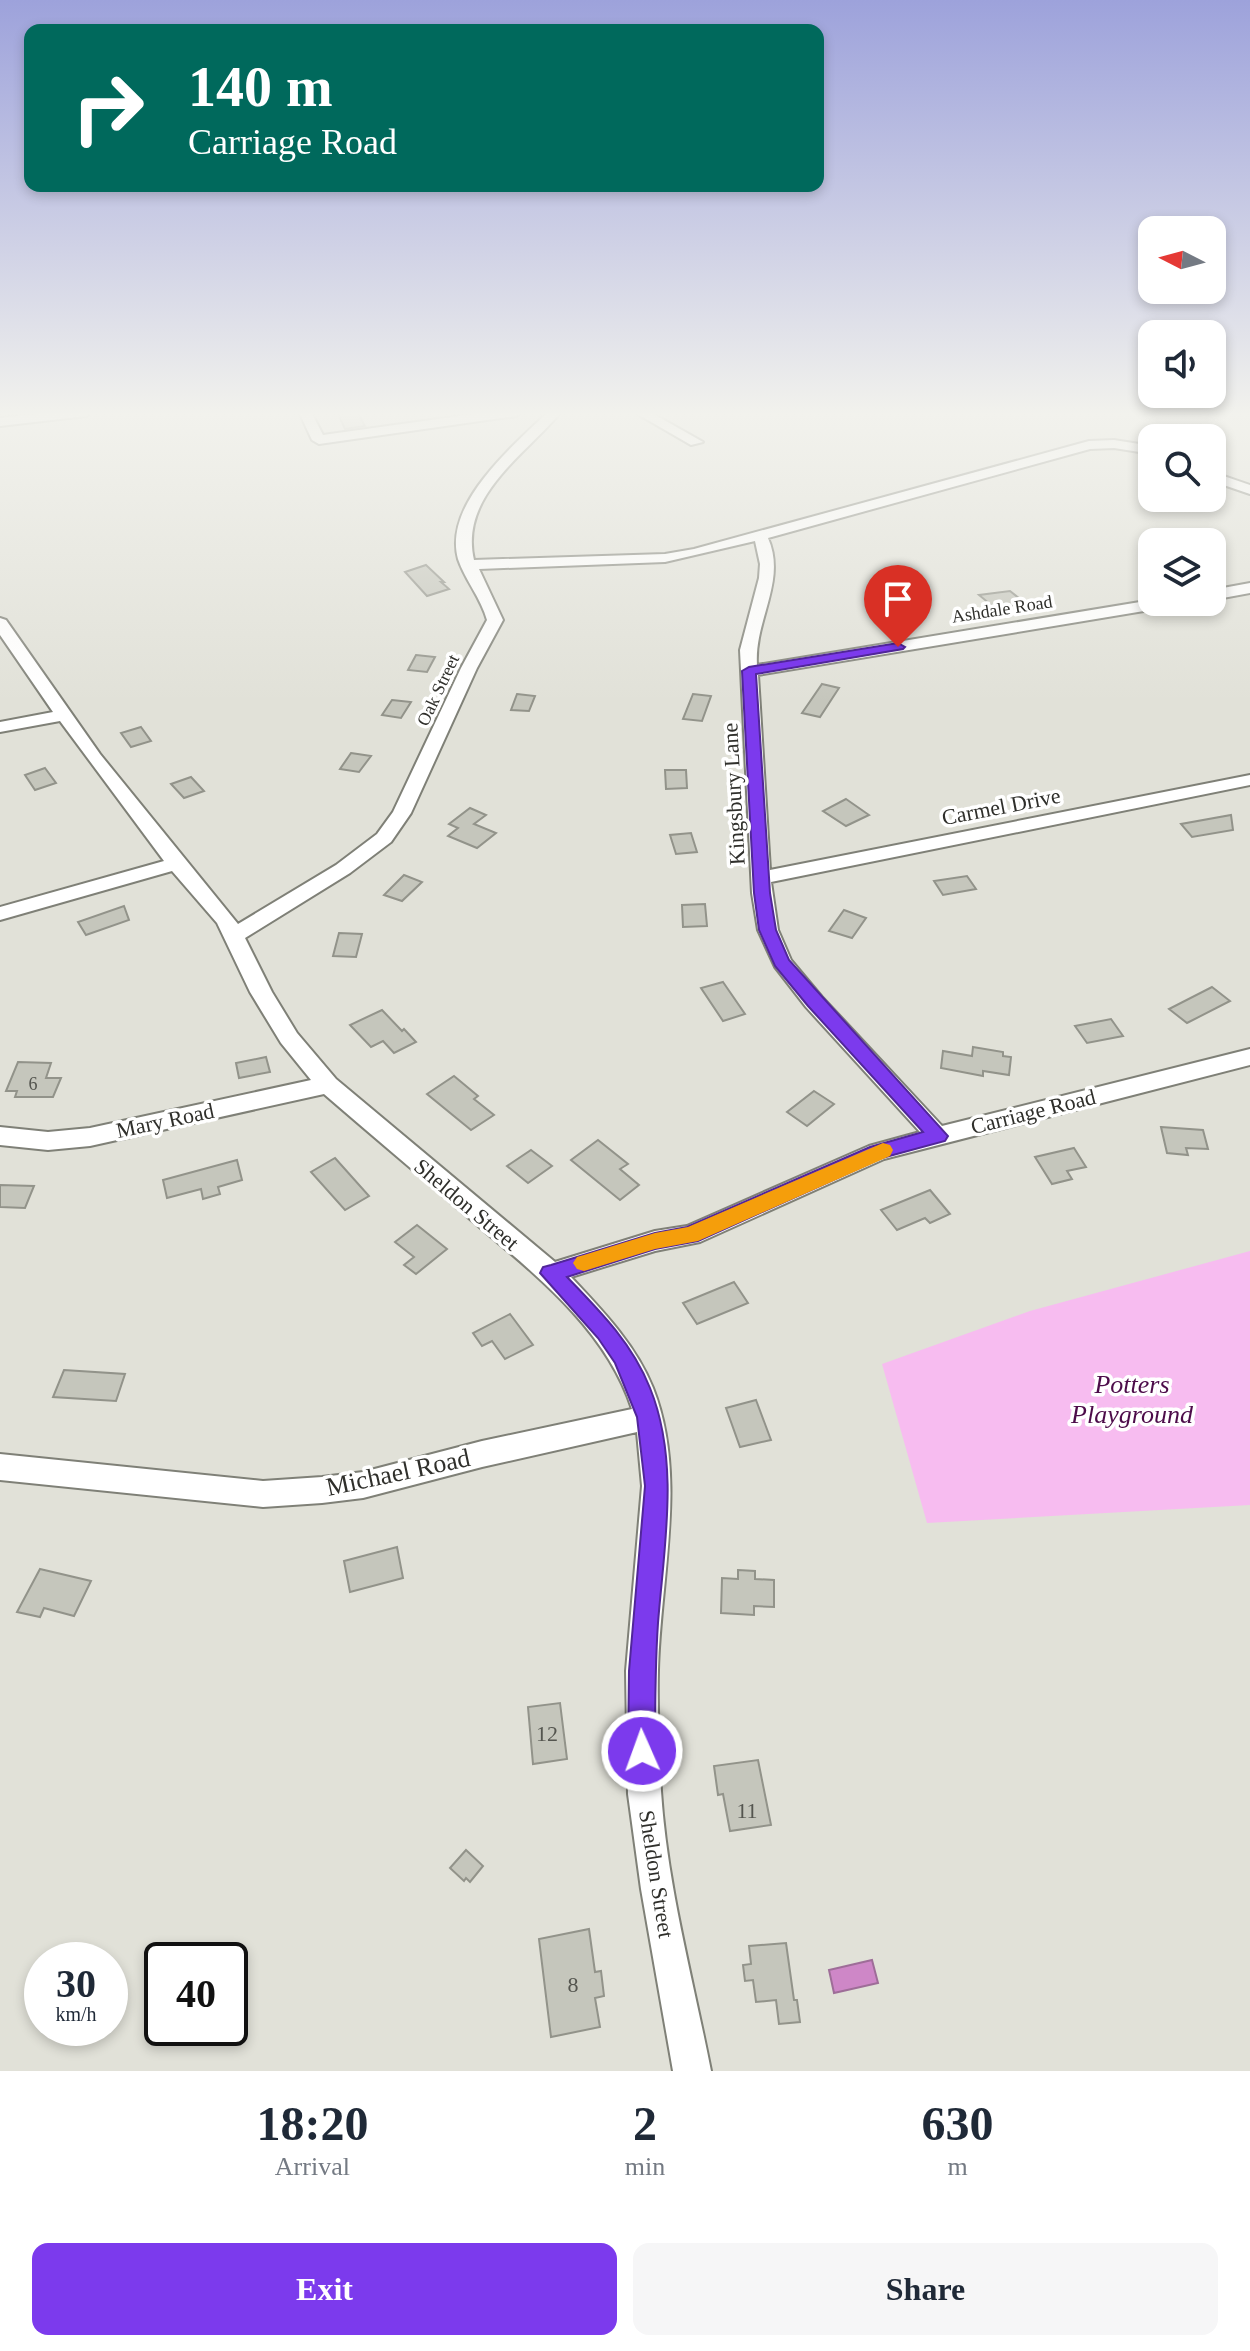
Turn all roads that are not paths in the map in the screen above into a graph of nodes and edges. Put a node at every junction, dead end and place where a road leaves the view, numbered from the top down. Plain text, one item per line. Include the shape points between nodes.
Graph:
1 (474, 509) edge
2 (859, 509) edge
3 (760, 536) junction
4 (470, 565) junction
5 (1250, 588) edge
6 (1226, 592) edge
7 (1138, 607) edge
8 (0, 623) edge
9 (749, 671) junction
10 (64, 715) junction
11 (0, 727) edge
12 (1250, 780) edge
13 (176, 864) junction
14 (762, 878) junction
15 (0, 914) edge
16 (234, 936) junction
17 (1250, 1057) edge
18 (328, 1085) junction
19 (0, 1136) edge
20 (938, 1136) junction
21 (551, 1273) junction
22 (649, 1417) junction
23 (0, 1467) edge
24 (692, 2071) edge

1 - 4 street, Oak Street via 463,535
2 - 3 street
3 - 4 street via 665,558
3 - 9 street, Kingsbury Lane via 770,565 751,625
4 - 16 street, Oak Street via 495,620 402,813 384,838 343,869
5 - 6 street
7 - 9 street, Ashdale Road
8 - 10 street, Sheldon Street
9 - 14 street, Kingsbury Lane
10 - 11 street
10 - 13 street, Sheldon Street
12 - 14 street, Carmel Drive
13 - 15 street
13 - 16 street, Sheldon Street
14 - 20 street, Kingsbury Lane via 768,930 782,962
16 - 18 street, Sheldon Street via 289,1038
17 - 20 street, Carriage Road
18 - 19 street, Mary Road via 90,1137 48,1141
18 - 21 street, Sheldon Street
20 - 21 street, Carriage Road via 877,1152 691,1235
21 - 22 street, Sheldon Street via 614,1344
22 - 23 street, Michael Road via 363,1485 322,1490 263,1494
22 - 24 street, Sheldon Street via 656,1486 642,1671 642,1751 658,1889

